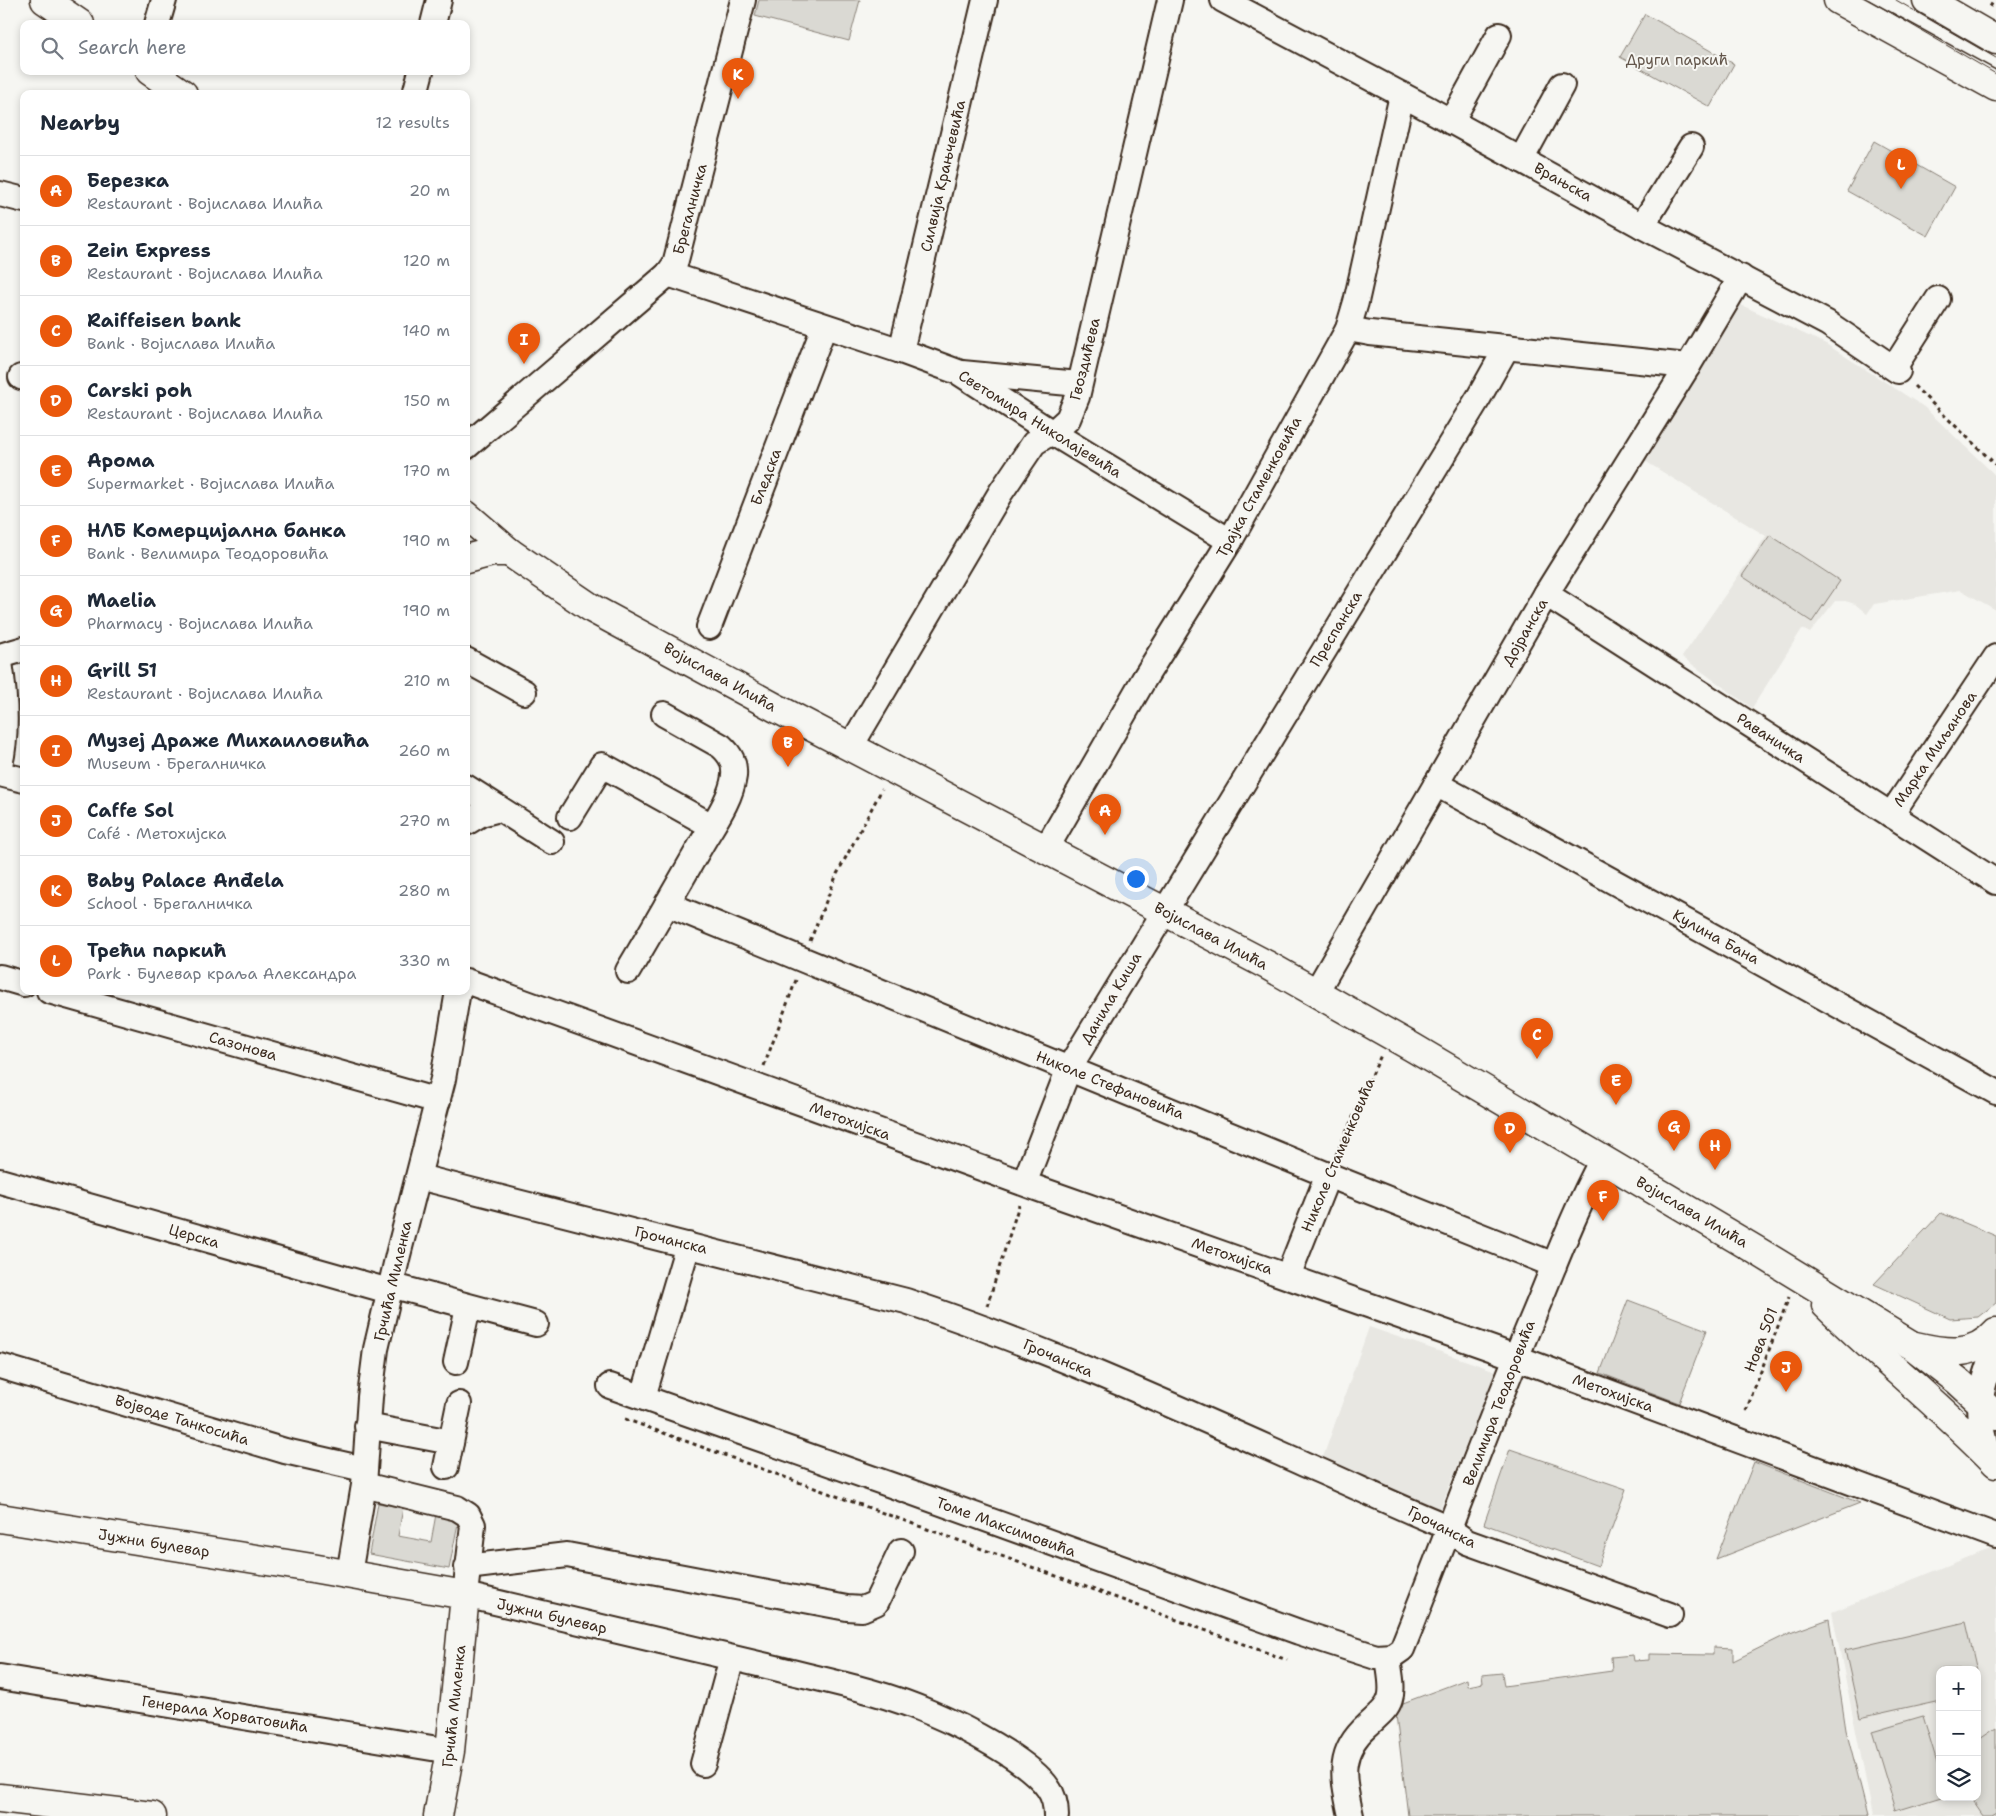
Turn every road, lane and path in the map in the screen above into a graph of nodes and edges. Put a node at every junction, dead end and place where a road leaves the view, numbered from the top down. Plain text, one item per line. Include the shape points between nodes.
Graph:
1 (45, 0) edge
2 (164, 0) edge
3 (439, 0) edge
4 (743, 0) edge
5 (986, 0) edge
6 (1170, 0) edge
7 (1223, 0) edge
8 (1838, 0) edge
9 (1927, 0) edge
10 (1994, 0) edge
11 (1990, 7) dead end
12 (74, 20) edge
13 (158, 20) edge
14 (434, 20) edge
15 (1499, 35) dead end
16 (1996, 40) edge
17 (156, 75) edge
18 (420, 75) edge
19 (1562, 85) dead end
20 (1996, 88) edge
21 (176, 90) edge
22 (416, 90) edge
23 (1402, 95) junction
24 (1451, 122) junction
25 (1692, 147) dead end
26 (1521, 160) junction
27 (0, 194) edge
28 (20, 199) edge
29 (1642, 226) junction
30 (668, 274) junction
31 (1741, 276) junction
32 (1938, 300) dead end
33 (824, 327) junction
34 (1348, 328) junction
35 (1507, 347) junction
36 (901, 351) junction
37 (1688, 366) junction
38 (1896, 369) junction
39 (958, 372) junction
40 (1079, 384) junction
41 (1051, 432) junction
42 (470, 444) edge
43 (1996, 465) edge
44 (470, 519) edge
45 (1230, 541) junction
46 (509, 552) junction
47 (470, 558) edge
48 (1546, 594) junction
49 (709, 627) dead end
50 (20, 650) edge
51 (0, 656) edge
52 (1996, 657) edge
53 (0, 662) edge
54 (470, 662) edge
55 (524, 692) dead end
56 (664, 714) dead end
57 (851, 746) junction
58 (0, 765) edge
59 (0, 774) edge
60 (20, 779) edge
61 (1436, 784) junction
62 (470, 790) edge
63 (877, 799) dead end
64 (500, 809) junction
65 (1891, 815) junction
66 (570, 816) dead end
67 (470, 821) edge
68 (712, 826) junction
69 (552, 842) dead end
70 (1046, 849) junction
71 (1996, 882) edge
72 (667, 904) junction
73 (1163, 910) junction
74 (803, 960) junction
75 (628, 970) dead end
76 (0, 978) edge
77 (470, 982) edge
78 (20, 983) edge
79 (1316, 992) junction
80 (63, 995) edge
81 (457, 995) edge
82 (1390, 1034) junction
83 (764, 1066) dead end
84 (1069, 1068) junction
85 (1996, 1092) edge
86 (438, 1101) junction
87 (1602, 1160) junction
88 (1328, 1175) junction
89 (419, 1177) junction
90 (0, 1181) edge
91 (1026, 1181) junction
92 (688, 1245) junction
93 (1554, 1265) junction
94 (1288, 1276) junction
95 (1796, 1276) junction
96 (390, 1288) junction
97 (468, 1307) junction
98 (536, 1324) dead end
99 (980, 1327) junction
100 (1996, 1332) edge
101 (1913, 1346) junction
102 (1996, 1347) edge
103 (1516, 1358) junction
104 (456, 1362) dead end
105 (0, 1366) edge
106 (610, 1386) dead end
107 (644, 1397) junction
108 (458, 1404) dead end
109 (1988, 1408) edge
110 (1746, 1411) dead end
111 (625, 1419) dead end
112 (367, 1426) junction
113 (451, 1442) junction
114 (1992, 1459) edge
115 (446, 1467) dead end
116 (364, 1477) junction
117 (0, 1518) edge
118 (1450, 1530) junction
119 (1996, 1536) edge
120 (901, 1551) dead end
121 (467, 1567) junction
122 (349, 1574) junction
123 (465, 1596) junction
124 (1670, 1615) dead end
125 (1395, 1653) junction
126 (732, 1658) junction
127 (1287, 1660) dead end
128 (0, 1677) edge
129 (450, 1751) junction
130 (703, 1764) dead end
131 (0, 1798) edge
132 (152, 1816) edge
133 (438, 1816) edge
134 (1056, 1816) edge
135 (1351, 1816) edge

1 - 12 main road
2 - 13 street
3 - 14 street
4 - 30 street, Брегалничка via 680,251
5 - 36 street, Силвија Крањчевића
6 - 40 street, Гвоздићева
7 - 23 street, Врањска
8 - 20 main road
9 - 16 main road
10 - 11 path
15 - 24 street
17 - 21 main road
18 - 22 street
19 - 26 street
23 - 24 street, Врањска
23 - 34 street, Трајка Стаменковића
24 - 26 street, Врањска
25 - 29 street
26 - 29 street, Врањска
27 - 28 street
29 - 31 street, Врањска
30 - 33 street, Светомира Николајевића
30 - 42 street, Брегалничка
31 - 37 street, Дојранска
31 - 38 street, Врањска via 1827,323
32 - 38 street
33 - 36 street, Светомира Николајевића
33 - 49 street, Бледска
34 - 35 street
34 - 45 street, Трајка Стаменковића
35 - 37 street
35 - 73 street, Преспанска
36 - 39 street, Светомира Николајевића
37 - 48 street, Дојранска
38 - 43 path
39 - 40 street
39 - 41 street, Светомира Николајевића
40 - 41 street, Гвоздићева via 1068,419
41 - 45 street, Светомира Николајевића
41 - 57 street, Гвоздићева via 1028,451 1001,492
44 - 46 main road, Војислава Илића
45 - 70 street, Трајка Стаменковића via 1144,679
46 - 47 main road via 492,552
46 - 57 main road, Војислава Илића via 593,609
48 - 61 street, Дојранска
48 - 65 street, Раваничка
50 - 51 street
52 - 65 street, Марка Миљанова
53 - 58 street via 4,713
54 - 55 street
56 - 68 street via 721,746 732,760 732,784
57 - 70 main road, Војислава Илића
59 - 60 street
61 - 79 street, Дојранска
61 - 85 street, Кулина Бана
62 - 64 street
63 - 74 path via 836,874
64 - 67 street
64 - 69 street
65 - 71 street, Раваничка
66 - 68 street via 602,765
68 - 72 street
70 - 73 main road, Војислава Илића
72 - 74 street, Николе Стефановића
72 - 75 street
73 - 79 main road, Војислава Илића
73 - 84 street, Данила Киша
74 - 83 path
74 - 84 street, Николе Стефановића
76 - 78 street
77 - 91 street, Метохијска
79 - 82 main road, Војислава Илића
80 - 86 street, Сазонова
81 - 86 street, Грчића Миленка
82 - 87 main road, Војислава Илића
82 - 88 path, Николе Стаменковића
84 - 88 street, Николе Стефановића
84 - 91 street, Данила Киша
86 - 89 street, Грчића Миленка
87 - 93 street, Велимира Теодоровића
87 - 95 main road, Војислава Илића
88 - 93 street, Николе Стефановића
88 - 94 street, Николе Стаменковића
89 - 92 street, Грочанска
89 - 96 street, Грчића Миленка
90 - 96 street, Церска
91 - 94 street, Метохијска
91 - 99 path
92 - 99 street, Грочанска via 906,1301
92 - 107 street
93 - 103 street, Велимира Теодоровића
94 - 103 street, Метохијска
95 - 101 main road, Војислава Илића
95 - 110 path, Нова 501
95 - 114 main road, Војислава Илића
96 - 97 street, Церска
96 - 112 street, Грчића Миленка via 376,1349
97 - 98 street, Церска
97 - 104 street
99 - 118 street, Грочанска via 1156,1398
100 - 101 main road via 1986,1343 1967,1351
101 - 109 main road, Војислава Илића
102 - 109 street via 1986,1376
103 - 118 street, Велимира Теодоровића
103 - 119 street, Метохијска
105 - 116 street, Војводе Танкосића
106 - 107 street, Томе Максимовића
107 - 125 street, Томе Максимовића via 1299,1632 1376,1657
108 - 113 street
109 - 114 street via 1982,1438
111 - 127 path
112 - 113 street
112 - 116 street, Грчића Миленка
113 - 115 street
116 - 121 street, Војводе Танкосића via 457,1508 468,1515 473,1525
116 - 122 street, Грчића Миленка
117 - 122 main road, Јужни булевар
118 - 124 street, Грочанска via 1467,1542
118 - 125 street, Велимира Теодоровића
120 - 121 street via 876,1602 862,1609 567,1555
121 - 123 street, Војводе Танкосића
122 - 123 main road, Јужни булевар
123 - 126 street, Јужни булевар
123 - 129 main road, Грчића Миленка
125 - 135 street via 1390,1701 1357,1734 1346,1752 1345,1775
126 - 130 street
126 - 134 street, Јужни булевар via 902,1702 963,1728 1035,1773 1051,1794
128 - 129 street, Генерала Хорватовића
129 - 133 main road, Грчића Миленка
131 - 132 main road

